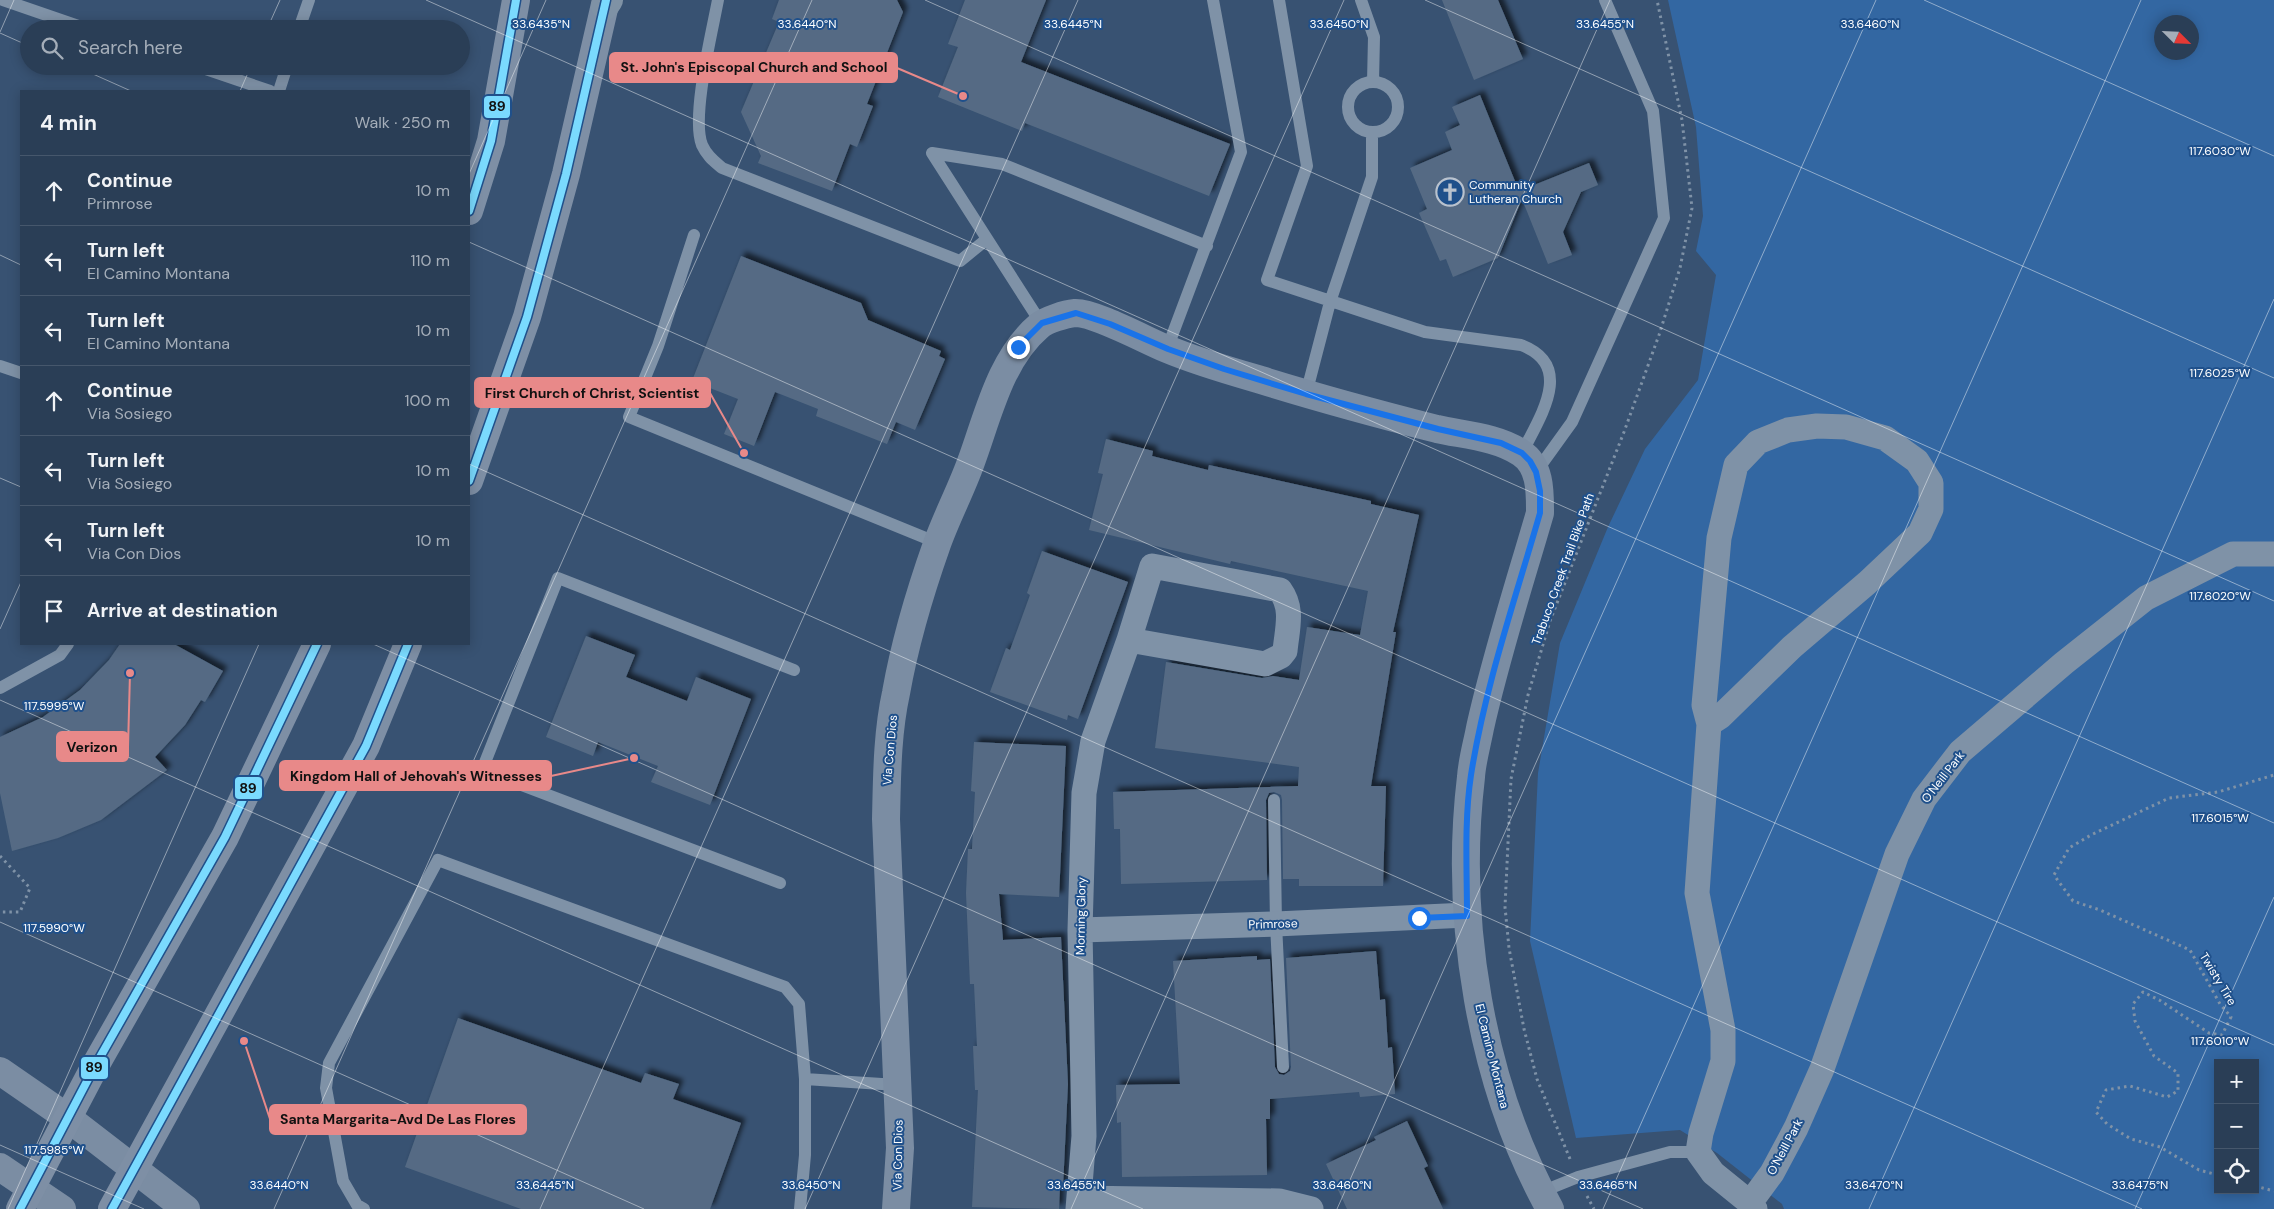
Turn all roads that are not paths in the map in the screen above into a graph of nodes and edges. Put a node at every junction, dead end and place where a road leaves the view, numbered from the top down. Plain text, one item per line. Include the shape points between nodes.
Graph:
1 (3, 0) edge
2 (309, 0) edge
3 (516, 0) edge
4 (718, 0) edge
5 (1213, 0) edge
6 (1279, 0) edge
7 (1361, 0) edge
8 (1605, 0) edge
9 (607, 2) edge
10 (61, 20) edge
11 (302, 20) edge
12 (223, 75) edge
13 (284, 75) edge
14 (1372, 82) junction
15 (267, 90) edge
16 (279, 90) edge
17 (1372, 132) junction
18 (470, 208) edge
19 (694, 235) dead end
20 (987, 239) junction
21 (1207, 246) junction
22 (1330, 302) junction
23 (1042, 323) junction
24 (1168, 349) junction
25 (0, 366) edge
26 (20, 373) edge
27 (1306, 394) junction
28 (1520, 456) junction
29 (470, 478) edge
30 (938, 543) junction
31 (2274, 554) edge
32 (1129, 640) junction
33 (67, 645) edge
34 (317, 645) edge
35 (408, 645) edge
36 (794, 670) dead end
37 (0, 688) edge
38 (1709, 724) junction
39 (1274, 800) dead end
40 (780, 883) dead end
41 (1467, 916) junction
42 (1276, 924) junction
43 (1080, 930) junction
44 (1283, 1067) dead end
45 (0, 1071) edge
46 (805, 1079) junction
47 (897, 1085) junction
48 (68, 1118) junction
49 (1698, 1152) junction
50 (0, 1167) edge
51 (135, 1170) junction
52 (26, 1199) edge
53 (1545, 1200) edge
54 (1078, 1204) edge
55 (1752, 1206) edge
56 (62, 1209) edge
57 (112, 1209) edge
58 (186, 1209) edge
59 (364, 1209) edge
60 (800, 1209) edge
61 (896, 1209) edge
62 (1311, 1209) edge

1 - 10 lane
2 - 11 lane
3 - 18 main road via 491,141
4 - 20 lane via 699,108 702,144 709,157 722,168 960,261
5 - 21 lane via 1241,152
6 - 22 lane via 1307,166 1267,280
7 - 14 lane via 1374,37
8 - 28 lane via 1653,111 1664,218 1572,422
9 - 29 main road via 566,174 527,317
12 - 15 lane
13 - 16 lane
14 - 17 lane via 1357,88 1348,103 1348,112 1357,126
14 - 17 lane via 1388,87 1397,100 1398,108 1387,128
17 - 22 lane via 1372,177
19 - 30 lane via 658,346 629,417
20 - 21 lane via 932,153 1002,164
20 - 23 lane
21 - 24 lane
22 - 27 lane
22 - 28 lane via 1425,332 1521,345 1534,350 1545,361 1550,374 1549,398
23 - 24 street via 1076,313
23 - 30 street, Via Con Dios via 1018,347 1002,377
24 - 27 street
25 - 26 lane
27 - 28 street via 1438,429
28 - 41 street, El Camino Montana via 1540,491 1540,513 1487,698 1471,776 1467,826
30 - 47 street, Via Con Dios via 910,628 897,686 888,767 886,819
31 - 55 street, O'Neill Park via 2233,554 2146,598 1960,752 1924,799 1897,854 1822,1070 1796,1128
32 - 32 street, Morning Glory via 1265,664 1285,651 1290,609 1280,590 1152,566
32 - 43 street, Morning Glory via 1093,741 1084,793
33 - 37 lane via 60,655
34 - 48 main road via 225,837
35 - 51 main road via 366,746
36 - 40 lane via 558,578 482,770
38 - 38 street via 1920,533 1931,509 1931,483 1917,461 1885,438 1846,427 1788,430 1758,442 1736,466 1719,538 1704,704
38 - 49 street via 1697,893 1723,1030 1723,1061
39 - 42 lane
41 - 42 street, Primrose
41 - 53 street, El Camino Montana via 1481,1020 1506,1112
42 - 43 street, Primrose
42 - 44 lane
43 - 54 street, Morning Glory via 1084,1136
45 - 48 street
46 - 47 lane
46 - 59 lane via 800,1004 785,987 438,860 329,1063 326,1088 343,1181
46 - 60 lane via 805,1155
47 - 61 street, Via Con Dios via 900,1148
48 - 51 street
48 - 52 main road
49 - 53 lane via 1670,1152 1578,1177
49 - 55 street, O'Neill Park via 1713,1173
50 - 52 street
51 - 57 main road
51 - 58 street
52 - 56 street
54 - 62 street, Morning Glory via 1279,1201

